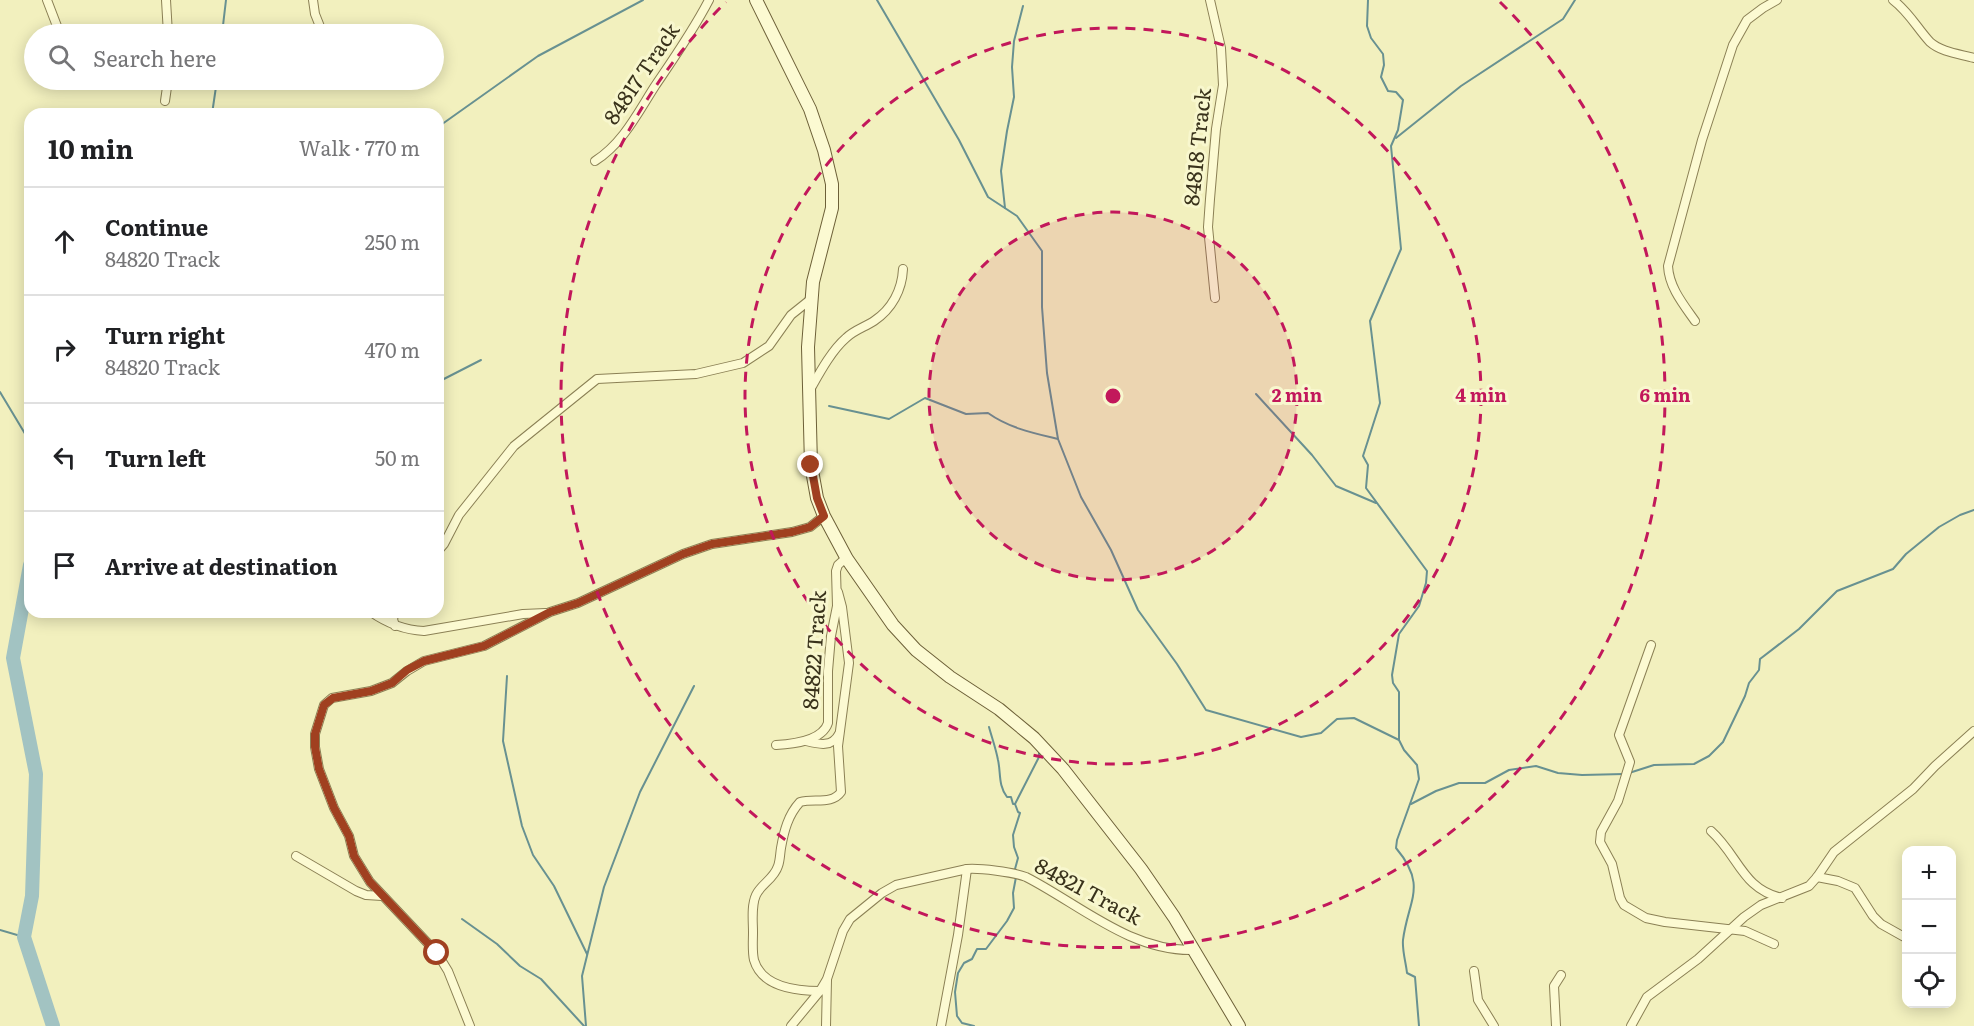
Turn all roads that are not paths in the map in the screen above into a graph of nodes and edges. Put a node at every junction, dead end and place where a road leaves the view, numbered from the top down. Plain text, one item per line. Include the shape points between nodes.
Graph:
1 (47, 0) edge
2 (166, 0) edge
3 (314, 0) edge
4 (709, 0) edge
5 (756, 0) edge
6 (1210, 0) edge
7 (1777, 0) edge
8 (1893, 0) edge
9 (56, 24) edge
10 (167, 24) edge
11 (319, 24) edge
12 (1974, 58) edge
13 (167, 90) edge
14 (165, 101) dead end
15 (595, 161) dead end
16 (903, 269) dead end
17 (1215, 298) dead end
18 (811, 299) junction
19 (1695, 321) dead end
20 (811, 388) junction
21 (824, 516) junction
22 (444, 544) edge
23 (846, 558) junction
24 (838, 592) junction
25 (550, 612) junction
26 (379, 618) edge
27 (393, 618) edge
28 (395, 626) junction
29 (1651, 645) dead end
30 (1974, 731) edge
31 (839, 734) junction
32 (806, 740) junction
33 (776, 745) dead end
34 (1711, 831) dead end
35 (296, 856) dead end
36 (967, 869) junction
37 (1817, 877) junction
38 (382, 896) junction
39 (1783, 898) junction
40 (1731, 928) junction
41 (1902, 936) edge
42 (1774, 944) dead end
43 (1194, 950) junction
44 (1474, 971) dead end
45 (1561, 975) dead end
46 (827, 979) junction
47 (820, 991) junction
48 (470, 1026) edge
49 (791, 1026) edge
50 (826, 1026) edge
51 (941, 1026) edge
52 (1239, 1026) edge
53 (1494, 1026) edge
54 (1556, 1026) edge
55 (1631, 1026) edge

1 - 9 street
2 - 10 street
3 - 11 street
4 - 15 street, 84817 Track via 695,28 625,134
5 - 18 street via 810,109 832,184 832,208
6 - 17 street, 84818 Track via 1221,48 1223,85 1208,227
7 - 19 street via 1747,20 1733,45 1708,119 1668,266 1674,289
8 - 12 street via 1932,43
13 - 14 street
16 - 20 street via 890,308 839,344
18 - 20 street
18 - 22 street via 791,315 769,346 742,363 696,374 597,379 514,446 459,515
20 - 21 street via 811,465
21 - 23 street
21 - 25 street via 810,527 792,532 712,544 683,554
23 - 24 street, 84822 Track via 836,571
23 - 43 street via 893,625 916,650 999,709 1063,769 1141,869
24 - 31 street via 849,663
24 - 32 street, 84822 Track via 828,662 828,723 820,736
25 - 28 street via 424,631
25 - 38 street via 484,646 424,661 392,683 333,698 324,705 315,734 319,769 354,856
26 - 28 street
27 - 28 street
29 - 40 street via 1619,735 1630,762 1628,773 1600,842 1612,864 1620,898 1629,910 1665,922
30 - 37 street via 1913,789 1834,852
31 - 32 street via 829,744
31 - 47 street via 841,792 831,800 800,802 794,809 779,865 756,896 755,963 764,975 782,986
32 - 33 street, 84822 Track
34 - 39 street via 1729,849 1750,882
35 - 38 street via 356,891
36 - 43 street, 84821 Track via 1024,877 1137,938 1171,949
36 - 46 street, 84821 Track via 896,885 865,907 843,931
36 - 51 street
37 - 39 street via 1809,886
37 - 41 street via 1855,888 1873,916
38 - 48 street via 437,953
39 - 40 street via 1761,906
40 - 42 street via 1756,934
40 - 55 street via 1698,959 1647,997
43 - 52 street
44 - 53 street via 1478,1000
45 - 54 street via 1554,986
46 - 47 street, 84821 Track
46 - 50 street
47 - 49 street, 84821 Track

